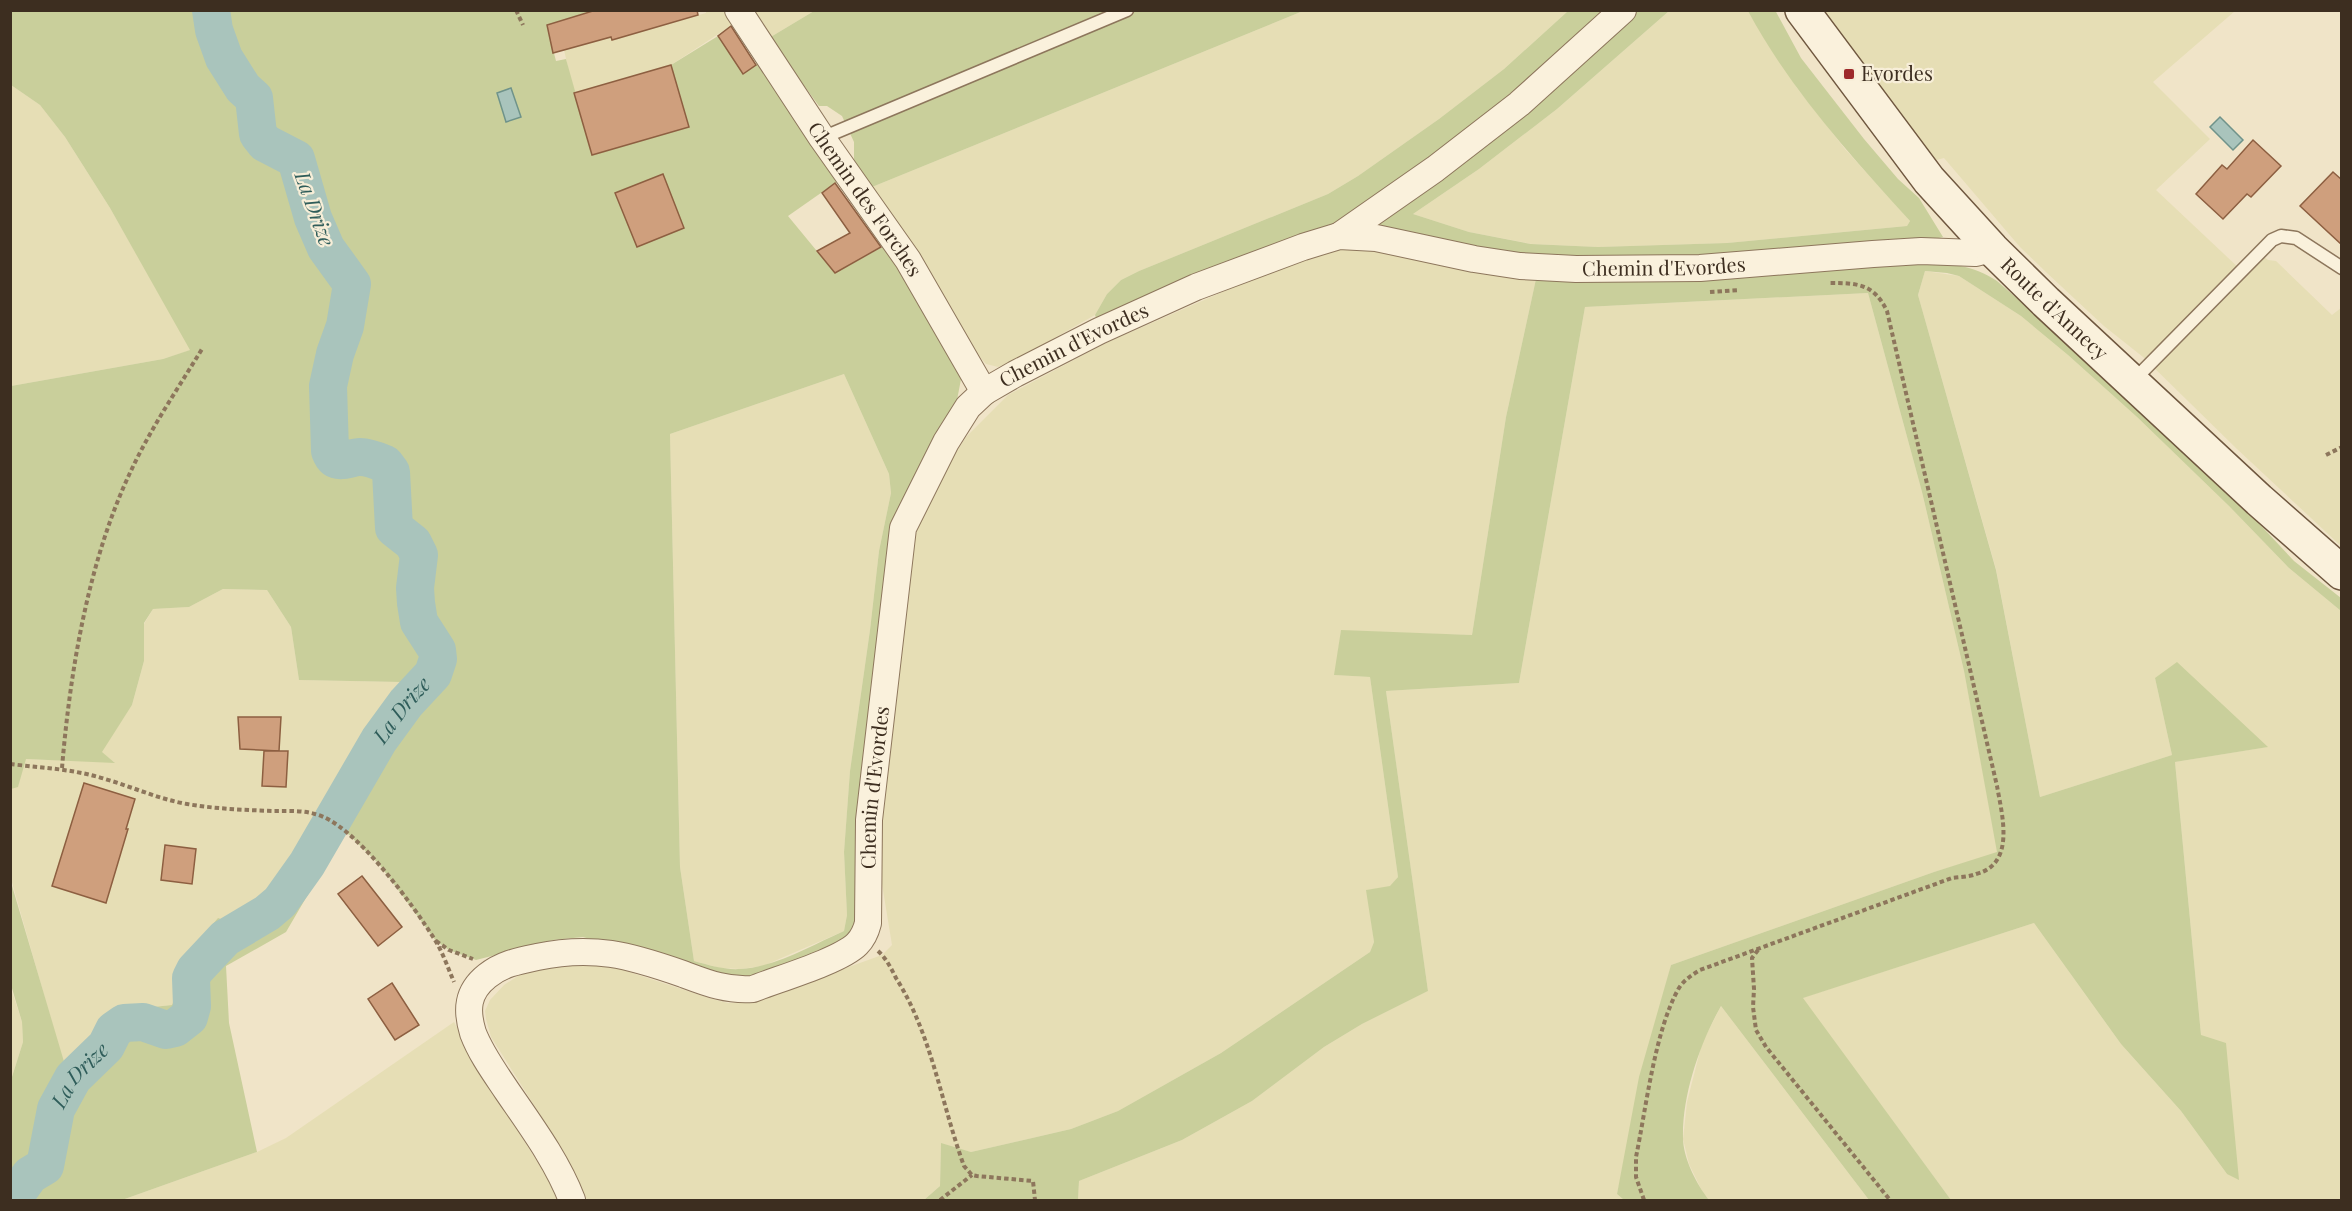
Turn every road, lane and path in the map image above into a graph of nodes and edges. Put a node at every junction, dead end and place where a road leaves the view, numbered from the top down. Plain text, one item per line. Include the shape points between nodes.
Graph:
1 (516, 10) edge
2 (738, 10) edge
3 (1127, 10) edge
4 (1623, 10) edge
5 (1802, 10) edge
6 (523, 26) dead end
7 (822, 138) junction
8 (1339, 236) junction
9 (1992, 249) junction
10 (2342, 268) edge
11 (1823, 283) dead end
12 (1748, 290) dead end
13 (1704, 292) dead end
14 (202, 349) dead end
15 (2132, 382) junction
16 (984, 392) junction
17 (2342, 447) edge
18 (2326, 455) dead end
19 (2342, 573) edge
20 (10, 764) edge
21 (62, 768) junction
22 (864, 936) junction
23 (436, 941) junction
24 (1758, 950) junction
25 (502, 966) junction
26 (468, 1012) junction
27 (972, 1175) junction
28 (572, 1200) edge
29 (940, 1200) edge
30 (1035, 1200) edge
31 (1644, 1200) edge
32 (1890, 1200) edge

1 - 6 path
2 - 7 street, Chemin des Forches
3 - 7 lane
4 - 8 street, Chemin d'Evordes via 1519,104 1436,169
5 - 9 main road, Route d'Annecy via 1929,180
7 - 16 street, Chemin des Forches via 908,260
8 - 9 street, Chemin d'Evordes via 1376,238 1520,266 1576,269 1700,268 1922,250 1975,253
8 - 16 street, Chemin d'Evordes via 1196,287 1099,331
9 - 15 main road, Route d'Annecy
10 - 15 lane via 2296,238 2281,236 2272,240
11 - 24 path via 1848,283 1873,290 1887,311 1997,786 2004,844 1992,866 1978,874 1952,878
12 - 13 path
14 - 21 path via 150,434 114,509 97,560 67,706
15 - 19 main road, Route d'Annecy
16 - 22 street, Chemin d'Evordes via 968,407 946,442 903,528 868,820 868,923
17 - 18 path
20 - 21 path
21 - 23 path via 166,800 220,808 304,812 326,818 340,826 379,864
22 - 25 street via 849,951 753,989 712,986 607,952 564,951
22 - 27 path via 882,955 913,1008 930,1052 955,1143
23 - 25 path via 460,955
23 - 26 path
24 - 31 path via 1700,970 1680,987 1661,1033 1636,1157 1636,1177
24 - 32 path via 1752,958 1756,1030
25 - 26 street via 473,991
26 - 28 street via 483,1055 544,1146
27 - 29 path
27 - 30 path via 1033,1181

